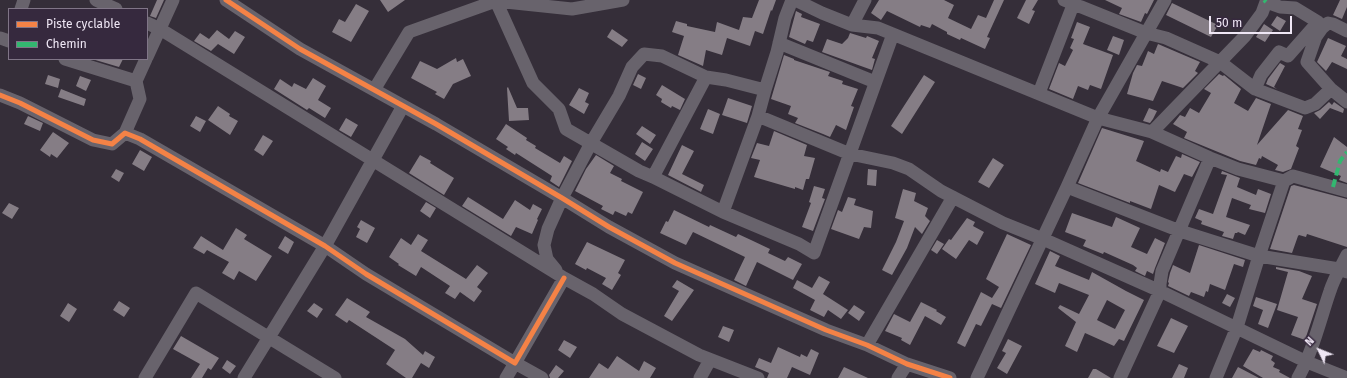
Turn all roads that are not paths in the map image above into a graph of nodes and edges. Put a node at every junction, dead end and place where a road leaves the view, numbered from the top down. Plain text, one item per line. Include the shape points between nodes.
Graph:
1 (96, 0) edge
2 (173, 0) edge
3 (226, 0) edge
4 (623, 0) edge
5 (794, 0) edge
6 (865, 0) edge
7 (1165, 0) edge
8 (495, 1) edge
9 (1071, 1) edge
10 (114, 8) edge
11 (1318, 22) junction
12 (148, 23) edge
13 (852, 25) junction
14 (160, 29) junction
15 (1347, 31) edge
16 (1146, 33) junction
17 (893, 34) junction
18 (1315, 39) junction
19 (778, 44) junction
20 (148, 54) edge
21 (68, 60) edge
22 (145, 60) edge
23 (1220, 62) junction
24 (706, 77) junction
25 (136, 81) junction
26 (875, 82) junction
27 (1255, 89) junction
28 (1331, 89) junction
29 (374, 90) junction
30 (765, 90) junction
31 (1040, 94) junction
32 (0, 95) edge
33 (1347, 102) edge
34 (403, 106) junction
35 (758, 116) junction
36 (1098, 118) junction
37 (1152, 132) junction
38 (125, 133) junction
39 (591, 143) junction
40 (850, 154) junction
41 (1210, 158) junction
42 (374, 160) junction
43 (653, 177) junction
44 (1284, 181) junction
45 (1068, 186) junction
46 (1347, 191) edge
47 (953, 197) junction
48 (562, 198) junction
49 (723, 212) junction
50 (1180, 231) junction
51 (1043, 239) junction
52 (325, 246) junction
53 (1347, 255) edge
54 (1259, 256) junction
55 (1343, 270) edge
56 (564, 278) junction
57 (1160, 290) junction
58 (1237, 327) junction
59 (268, 338) junction
60 (867, 345) junction
61 (710, 360) junction
62 (1307, 362) junction
63 (515, 363) junction
64 (907, 364) junction
65 (145, 378) edge
66 (244, 378) edge
67 (335, 378) edge
68 (506, 378) edge
69 (542, 378) edge
70 (700, 378) edge
71 (758, 378) edge
72 (898, 378) edge
73 (950, 378) edge
74 (977, 378) edge
75 (1120, 378) edge
76 (1216, 378) edge
77 (1298, 378) edge
78 (1347, 378) edge

1 - 10 street
2 - 14 street
3 - 29 street via 300,49
4 - 8 street via 572,9
5 - 13 street
5 - 19 street via 785,18
6 - 13 street
7 - 16 street
8 - 29 street via 409,32
8 - 39 street via 533,83 559,109 566,128
9 - 16 street
9 - 31 street
11 - 18 street
11 - 23 street via 1295,8 1280,7 1266,2 1262,13 1245,36
11 - 27 street via 1288,56 1279,52 1261,75
12 - 14 street
13 - 17 street via 878,28
14 - 20 street
14 - 42 street
15 - 18 street via 1328,23
16 - 23 street via 1166,38
16 - 36 street
17 - 26 street
17 - 31 street
18 - 28 street via 1307,62
19 - 26 street
19 - 30 street
21 - 25 street
22 - 25 street
23 - 27 street
23 - 37 street
24 - 30 street
24 - 39 street via 662,56 644,54 632,67 619,96
24 - 43 street
25 - 38 street via 140,99
26 - 40 street
27 - 28 street via 1305,108 1315,104
28 - 33 street
29 - 34 street
30 - 35 street
31 - 36 street
32 - 38 street via 93,140 112,144
34 - 42 street
34 - 48 street
35 - 40 street
35 - 49 street
36 - 37 street
36 - 45 street
37 - 41 street
38 - 52 street via 140,139
39 - 43 street
39 - 48 street
40 - 47 street via 909,169
40 - 49 street via 814,253 799,244
41 - 44 street via 1238,169
41 - 50 street
42 - 52 street
42 - 56 street
43 - 49 street
44 - 46 street via 1293,176
44 - 54 street
45 - 50 street
45 - 51 street
47 - 51 street
47 - 60 street
48 - 56 street via 544,245 547,259
48 - 60 street via 675,263 826,330
50 - 54 street
50 - 57 street via 1162,271
51 - 57 street
51 - 74 street
52 - 59 street
52 - 63 street via 366,274
53 - 55 street
54 - 55 street
54 - 58 street
55 - 62 street via 1330,290
56 - 61 street via 622,314
56 - 63 street
57 - 58 street
57 - 75 street
58 - 62 street
58 - 76 street
59 - 65 street via 196,293
59 - 66 street
59 - 67 street
60 - 64 street
61 - 70 street
61 - 71 street
62 - 77 street
62 - 78 street
63 - 68 street
63 - 69 street
64 - 72 street
64 - 73 street

